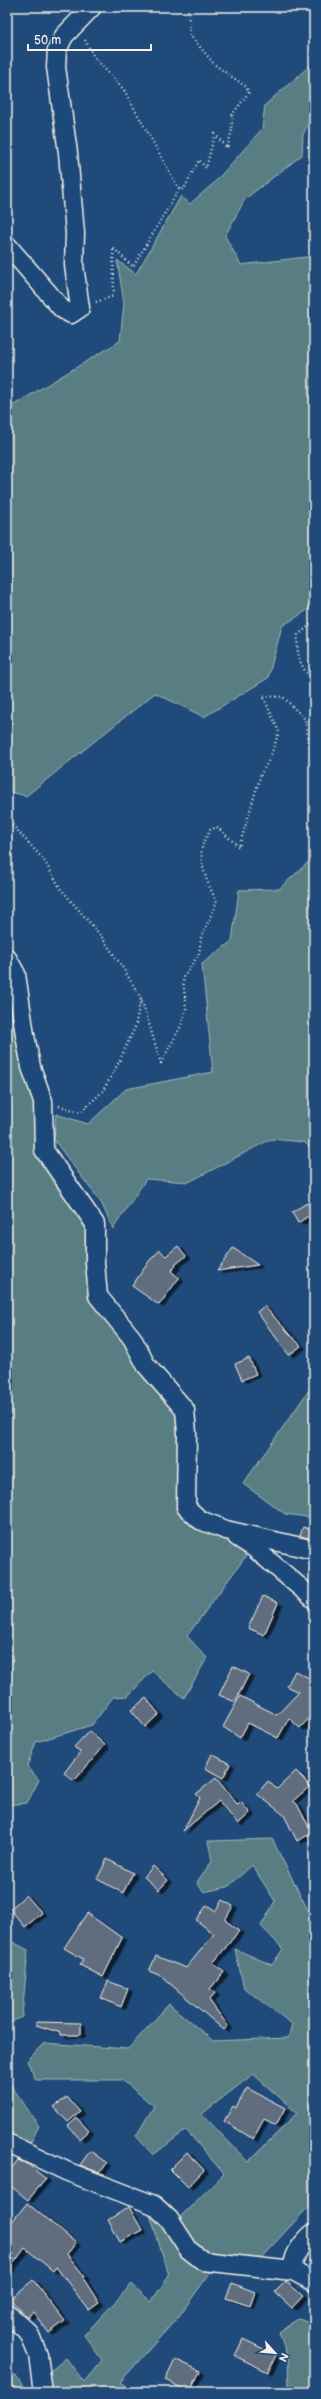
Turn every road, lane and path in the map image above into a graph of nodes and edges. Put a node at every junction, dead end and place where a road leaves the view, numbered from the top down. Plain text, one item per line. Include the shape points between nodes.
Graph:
1 (92, 7) edge
2 (188, 7) edge
3 (86, 35) dead end
4 (314, 123) edge
5 (314, 153) edge
6 (179, 189) junction
7 (7, 245) edge
8 (80, 308) junction
9 (314, 622) edge
10 (314, 682) edge
11 (314, 733) edge
12 (7, 819) edge
13 (7, 958) edge
14 (141, 998) junction
15 (43, 1101) junction
16 (226, 1530) junction
17 (314, 1550) edge
18 (314, 1599) edge
19 (7, 2143) edge
20 (314, 2234) edge
21 (293, 2272) junction
22 (314, 2282) edge
23 (7, 2313) edge
24 (43, 2392) edge

1 - 8 street via 64,36 57,50 56,67 68,153 75,233 74,265
2 - 6 path via 190,35 215,65 245,86 249,92 232,115 232,130 227,148 215,134 206,168 198,160 184,189
3 - 6 path via 84,42 124,90
4 - 5 path via 308,146
6 - 8 path via 133,267 113,248 114,296
7 - 8 street via 62,309 72,314
9 - 10 path via 298,635 296,653 306,673
11 - 14 path via 308,741 305,719 283,697 263,696 279,732 261,774 238,847 217,827 210,830 202,848 209,887 217,902 201,938 199,954 183,978 186,1009 161,1063
12 - 14 path via 42,859 60,888 101,936
13 - 15 street via 16,974 29,1054
14 - 15 path via 135,1027 103,1091 81,1112
15 - 16 street via 44,1150 95,1224 98,1296 132,1338 146,1365 185,1410 186,1508 200,1520
16 - 17 street
16 - 18 street via 254,1548
19 - 21 street via 66,2171 154,2205 169,2219 189,2250 204,2262
20 - 21 street via 301,2244 293,2264
21 - 22 street
23 - 24 street via 29,2333 38,2355

